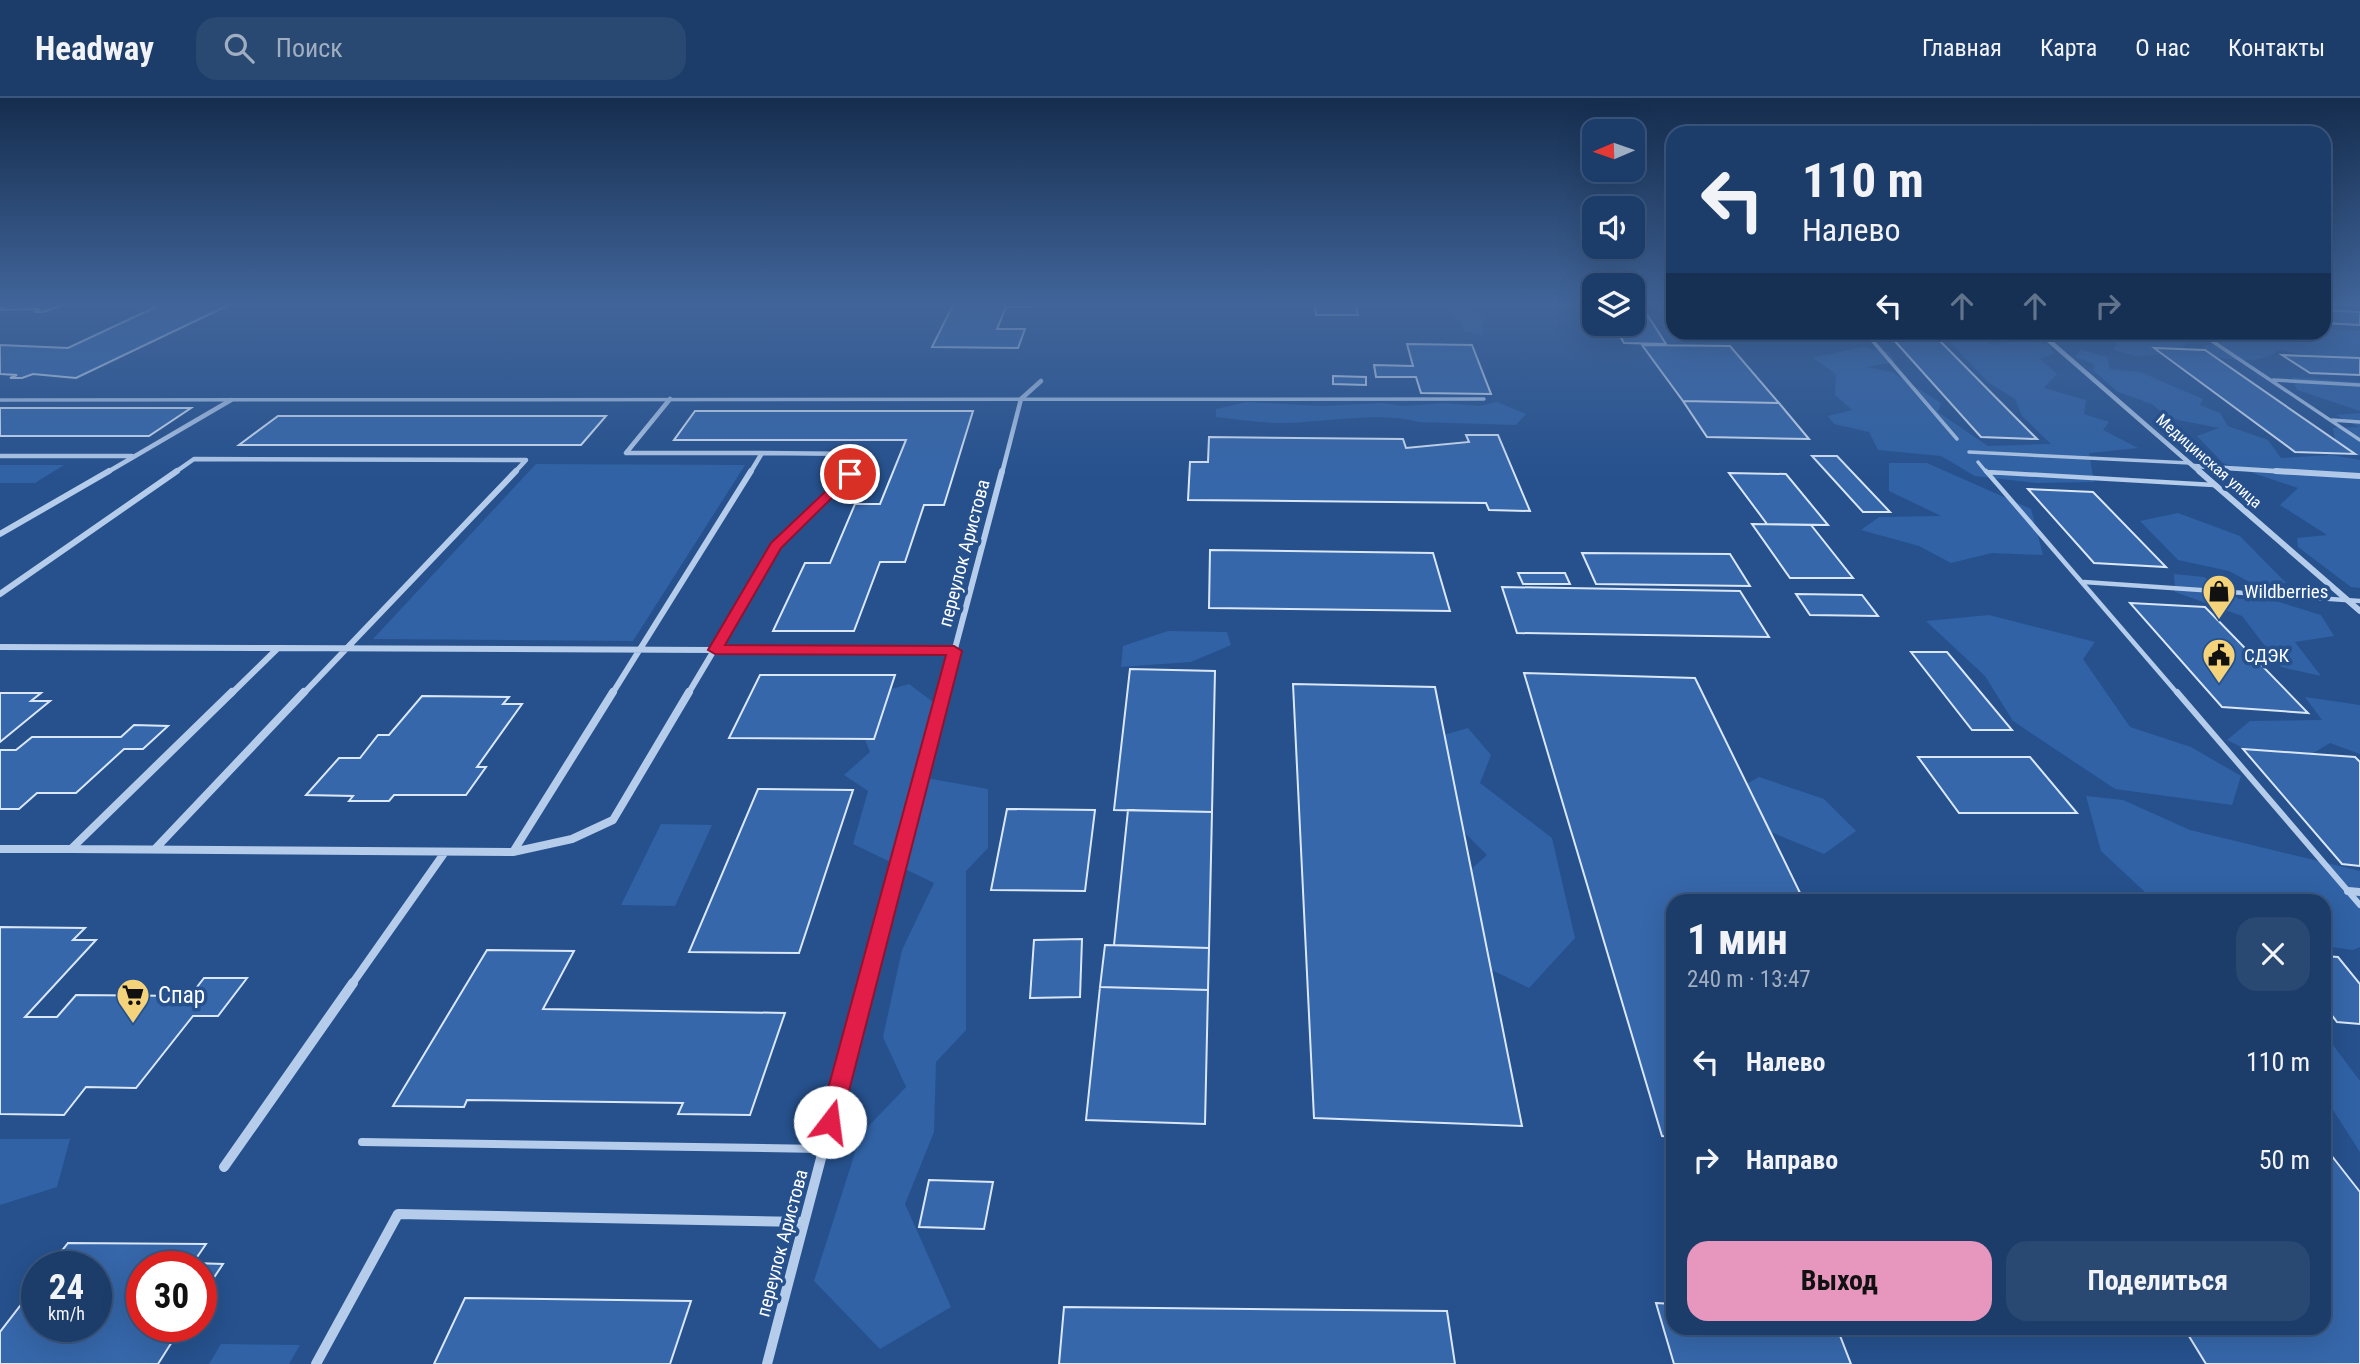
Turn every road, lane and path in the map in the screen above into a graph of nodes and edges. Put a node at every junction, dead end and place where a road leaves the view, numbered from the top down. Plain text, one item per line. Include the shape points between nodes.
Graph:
1 (1891, 362) edge
2 (2074, 362) edge
3 (2243, 362) edge
4 (2269, 380) junction
5 (1041, 381) dead end
6 (2360, 385) edge
7 (670, 399) junction
8 (1021, 399) junction
9 (1484, 399) dead end
10 (0, 400) edge
11 (231, 400) junction
12 (2330, 420) junction
13 (2360, 422) edge
14 (1957, 439) dead end
15 (2360, 440) edge
16 (1969, 452) dead end
17 (762, 453) junction
18 (0, 456) edge
19 (133, 456) junction
20 (1978, 463) dead end
21 (2192, 465) junction
22 (1987, 472) junction
23 (2360, 476) edge
24 (2216, 485) junction
25 (0, 534) edge
26 (2084, 582) junction
27 (0, 594) edge
28 (2347, 600) junction
29 (2360, 601) edge
30 (2360, 611) edge
31 (0, 647) edge
32 (278, 648) junction
33 (347, 648) junction
34 (640, 649) junction
35 (715, 650) junction
36 (954, 651) junction
37 (0, 849) edge
38 (71, 849) junction
39 (155, 849) junction
40 (445, 852) junction
41 (513, 852) junction
42 (2348, 891) junction
43 (2360, 892) edge
44 (2360, 905) edge
45 (362, 1142) dead end
46 (823, 1149) junction
47 (225, 1167) dead end
48 (804, 1222) junction
49 (316, 1364) edge
50 (767, 1364) edge

1 - 14 lane
2 - 21 street, Медицинская улица
3 - 4 lane
4 - 6 lane
4 - 12 lane
5 - 8 street
7 - 8 lane
7 - 11 lane
7 - 17 street via 626,453
8 - 9 lane
8 - 36 street, переулок Аристова
10 - 11 lane
11 - 19 street
12 - 13 lane
12 - 15 lane
16 - 21 lane
17 - 34 street
17 - 35 street via 860,454 850,474 776,546
18 - 19 street
19 - 25 street
20 - 22 lane
21 - 23 street
21 - 24 street, Медицинская улица
22 - 24 lane
22 - 26 lane
24 - 28 street, Медицинская улица
26 - 28 lane
26 - 42 lane
27 - 33 street via 194,459 526,460
28 - 29 lane
28 - 30 street, Медицинская улица
31 - 32 street
32 - 33 street
32 - 38 street
33 - 34 street
33 - 39 street
34 - 35 street
34 - 41 street
35 - 36 street
35 - 41 street via 613,820 572,839
36 - 46 street, переулок Аристова
37 - 38 street
38 - 39 street
39 - 40 street
40 - 41 street
40 - 47 street
42 - 43 street
42 - 44 lane
45 - 46 lane
46 - 48 street, переулок Аристова
48 - 49 street via 398,1214
48 - 50 street, переулок Аристова

